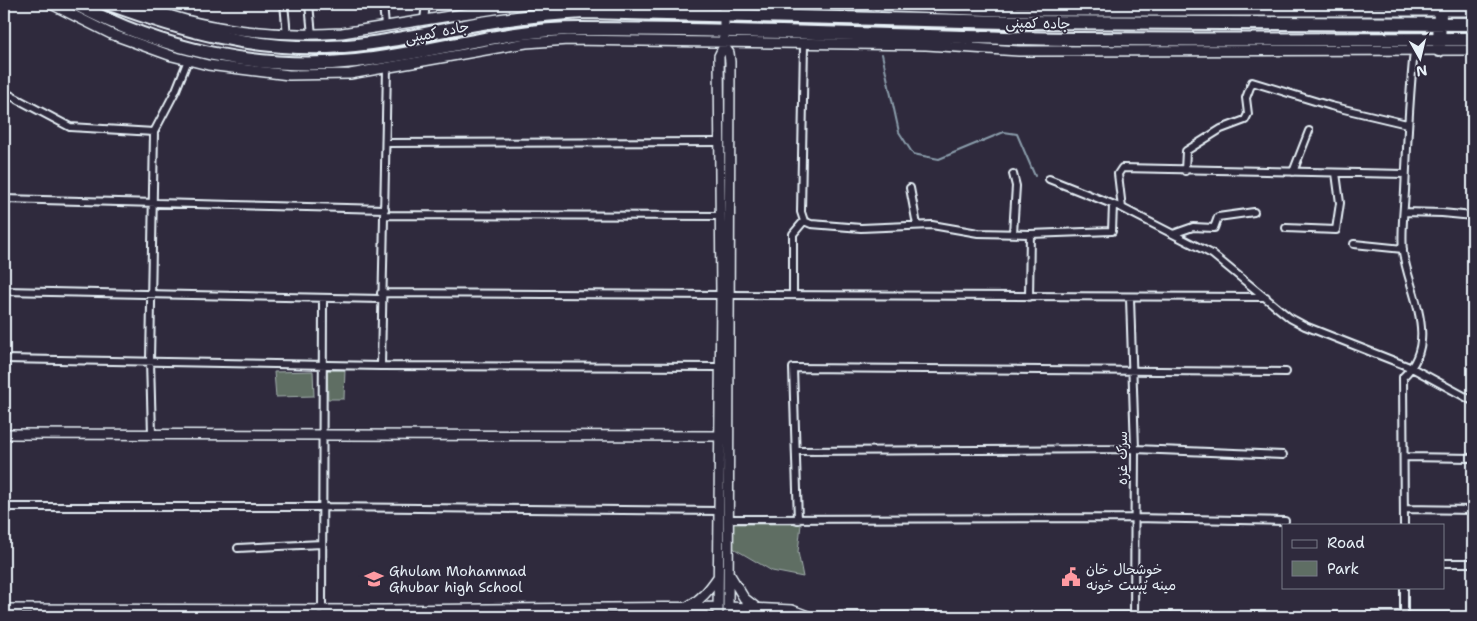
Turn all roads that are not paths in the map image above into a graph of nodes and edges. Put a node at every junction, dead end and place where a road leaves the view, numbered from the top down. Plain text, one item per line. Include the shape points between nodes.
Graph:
1 (51, 4) edge
2 (76, 4) edge
3 (110, 4) edge
4 (141, 4) edge
5 (284, 4) edge
6 (309, 4) edge
7 (383, 4) edge
8 (426, 4) edge
9 (526, 4) edge
10 (815, 4) edge
11 (1250, 7) edge
12 (1352, 7) edge
13 (470, 8) edge
14 (724, 10) edge
15 (1440, 10) junction
16 (1473, 11) edge
17 (424, 20) junction
18 (1441, 24) junction
19 (1473, 24) edge
20 (384, 26) junction
21 (288, 35) junction
22 (312, 35) junction
23 (724, 39) junction
24 (1473, 39) edge
25 (804, 44) junction
26 (1440, 44) junction
27 (1473, 50) edge
28 (1414, 51) junction
29 (209, 59) junction
30 (188, 60) junction
31 (387, 68) junction
32 (290, 70) junction
33 (4, 92) edge
34 (1407, 124) junction
35 (1309, 131) dead end
36 (154, 132) junction
37 (721, 142) junction
38 (386, 143) junction
39 (1185, 171) junction
40 (1293, 172) junction
41 (1336, 173) junction
42 (1013, 174) dead end
43 (1405, 174) junction
44 (1049, 179) dead end
45 (910, 188) dead end
46 (4, 199) edge
47 (1113, 204) junction
48 (152, 205) junction
49 (1122, 208) junction
50 (384, 212) junction
51 (1254, 212) dead end
52 (1404, 212) junction
53 (721, 216) junction
54 (1473, 216) edge
55 (804, 221) junction
56 (917, 225) junction
57 (1286, 228) dead end
58 (1013, 234) junction
59 (1030, 234) junction
60 (1173, 234) junction
61 (726, 237) junction
62 (1354, 244) dead end
63 (1403, 249) junction
64 (4, 291) edge
65 (151, 295) junction
66 (726, 295) junction
67 (381, 296) junction
68 (793, 296) junction
69 (1029, 297) junction
70 (1266, 297) junction
71 (1130, 298) junction
72 (323, 299) junction
73 (720, 348) junction
74 (731, 348) junction
75 (4, 359) edge
76 (150, 361) junction
77 (323, 365) junction
78 (381, 366) junction
79 (720, 367) junction
80 (1412, 368) junction
81 (1132, 371) junction
82 (1286, 372) dead end
83 (1473, 401) edge
84 (4, 434) edge
85 (152, 434) junction
86 (323, 435) junction
87 (720, 436) junction
88 (1135, 449) junction
89 (797, 451) junction
90 (1283, 455) dead end
91 (1405, 457) junction
92 (1473, 458) edge
93 (322, 507) junction
94 (4, 508) edge
95 (1405, 509) junction
96 (1473, 510) edge
97 (719, 511) junction
98 (1134, 518) junction
99 (730, 519) junction
100 (798, 520) junction
101 (1285, 521) dead end
102 (1404, 524) edge
103 (322, 544) junction
104 (238, 548) dead end
105 (1444, 563) edge
106 (1473, 563) edge
107 (729, 573) junction
108 (718, 576) junction
109 (1404, 588) edge
110 (718, 607) junction
111 (729, 607) junction
112 (684, 608) junction
113 (4, 609) edge
114 (322, 609) junction
115 (758, 609) junction
116 (249, 614) edge
117 (383, 614) edge
118 (806, 616) edge
119 (843, 616) edge
120 (1134, 616) edge
121 (718, 617) edge
122 (728, 617) edge
123 (1404, 617) edge
124 (1473, 617) edge

1 - 30 street via 111,34
2 - 29 highway, جاده کمپنی via 136,32
3 - 14 highway, جاده کمپنی via 192,32 284,47 359,44 540,15
4 - 21 street via 233,30
5 - 21 street
6 - 22 street
7 - 20 street
8 - 17 street
9 - 13 street
10 - 11 street via 1000,11
11 - 12 street
12 - 15 street
13 - 17 street
14 - 18 highway, جاده کمپنی via 1007,22
14 - 23 street
15 - 16 street
15 - 18 highway
17 - 20 street
18 - 19 highway, جاده کمپنی
18 - 26 highway
20 - 22 street
21 - 22 street
23 - 25 street
23 - 26 highway, جاده کمپنی via 1018,38
23 - 31 street via 526,43
23 - 32 highway, جاده کمپنی via 575,29 533,31
23 - 37 street via 719,56
23 - 61 street via 730,62
24 - 26 highway, جاده کمپنی
25 - 28 street via 926,45 1029,51
25 - 55 street via 801,212
26 - 27 street
26 - 28 street
28 - 34 street
29 - 30 street
29 - 32 highway, جاده کمپنی via 243,60
30 - 36 street
31 - 32 street via 350,74
31 - 38 street
33 - 36 street via 70,127
34 - 39 street via 1330,106 1252,82 1246,98 1248,114 1245,120 1221,129 1186,151
34 - 43 street
35 - 40 street
36 - 48 street
37 - 38 street
37 - 53 street
38 - 50 street
39 - 40 street
39 - 49 street via 1122,168 1118,174
40 - 41 street
41 - 43 street
41 - 57 street via 1340,203 1336,230
42 - 58 street via 1016,186
43 - 52 street
44 - 47 street
45 - 56 street
46 - 48 street
47 - 49 street
47 - 59 street via 1112,231
48 - 50 street
48 - 65 street
49 - 60 street
50 - 53 street
50 - 67 street
51 - 60 street via 1218,217 1214,228 1193,227
52 - 54 street
52 - 63 street
53 - 61 street
55 - 56 street via 861,228
55 - 68 street via 792,234
56 - 58 street
58 - 59 street
59 - 69 street
60 - 70 street via 1212,254
61 - 66 street
62 - 63 street
63 - 80 street via 1422,325
64 - 65 street
65 - 72 street
65 - 76 street
66 - 67 street
66 - 68 street
66 - 73 street
66 - 74 street
67 - 72 street
67 - 78 street
68 - 69 street
69 - 71 street
70 - 71 street
70 - 80 street via 1304,326
71 - 81 street, سرک غزه
72 - 77 street
73 - 74 street
73 - 79 street
74 - 99 street
75 - 76 street
76 - 77 street
76 - 85 street
77 - 78 street
77 - 86 street
78 - 79 street
79 - 87 street
80 - 83 street
80 - 91 street via 1403,377
81 - 82 street
81 - 88 street, سرک غزه
81 - 89 street via 793,368
84 - 85 street
85 - 86 street
86 - 87 street
86 - 93 street
87 - 97 street
88 - 89 street
88 - 90 street
88 - 98 street, سرک غزه
89 - 100 street
91 - 92 street
91 - 95 street
93 - 94 street
93 - 97 street
93 - 103 street
95 - 96 street
95 - 102 street
97 - 108 street
98 - 100 street
98 - 101 street
98 - 120 street, سرک غزه
99 - 100 street
99 - 107 street
103 - 104 street
103 - 114 street
105 - 106 street
107 - 111 street
107 - 115 street via 744,598
108 - 110 street
108 - 112 street via 709,591
109 - 123 street
110 - 111 street
110 - 112 street
110 - 121 street
111 - 115 street
111 - 122 street
112 - 117 street
113 - 116 street
114 - 116 street
114 - 117 street
115 - 118 street via 792,610
118 - 119 street
119 - 120 street
120 - 123 street
123 - 124 street

